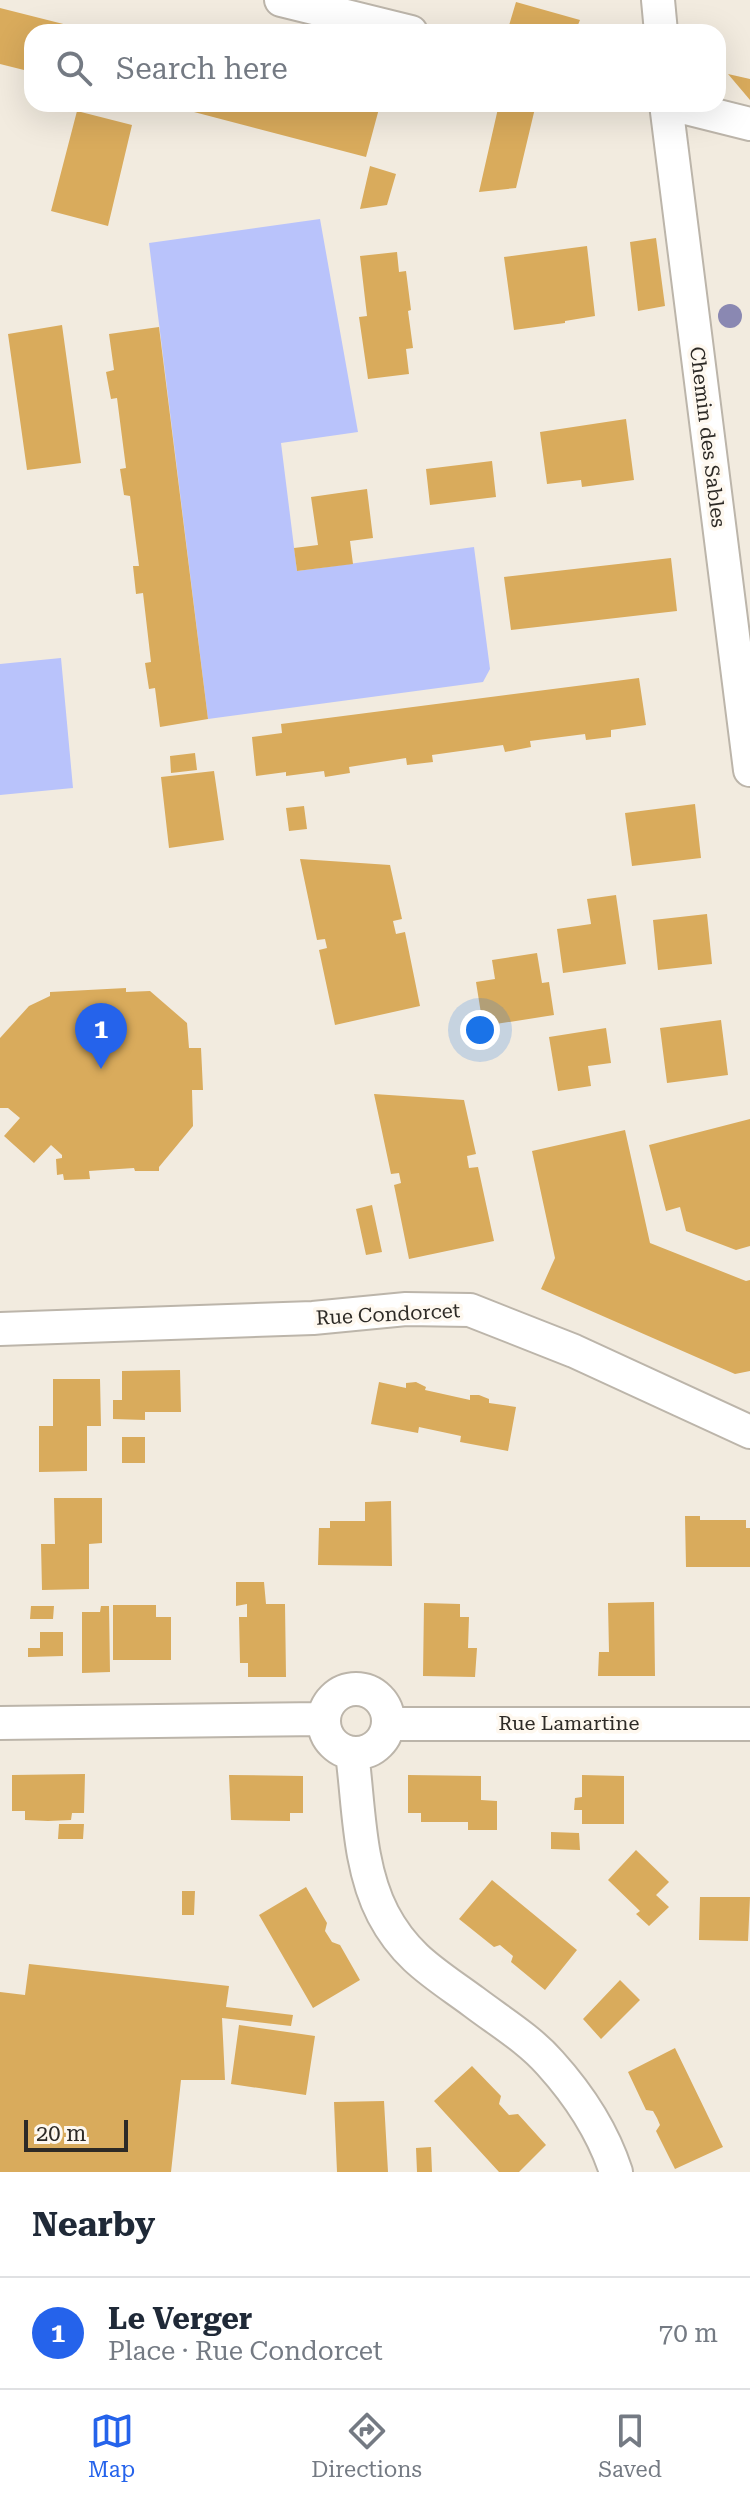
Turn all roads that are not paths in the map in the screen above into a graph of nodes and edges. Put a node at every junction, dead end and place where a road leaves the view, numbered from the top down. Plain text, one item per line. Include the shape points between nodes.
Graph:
1 (281, 0) edge
2 (658, 0) edge
3 (378, 24) edge
4 (660, 24) edge
5 (669, 112) edge
6 (701, 112) edge
7 (750, 124) edge
8 (750, 770) edge
9 (0, 1329) edge
10 (750, 1432) edge
11 (323, 1719) junction
12 (0, 1723) edge
13 (388, 1724) junction
14 (750, 1724) edge
15 (352, 1753) junction
16 (616, 2172) edge

1 - 3 street
2 - 4 street
5 - 8 street, Chemin des Sables
6 - 7 street
9 - 10 street, Rue Condorcet via 470,1310
11 - 12 street
11 - 13 street via 331,1700 358,1689 377,1697
11 - 15 street via 328,1738
13 - 14 street, Rue Lamartine
13 - 15 street via 380,1742
15 - 16 street via 365,1865 382,1912 403,1946 550,2062 593,2121

